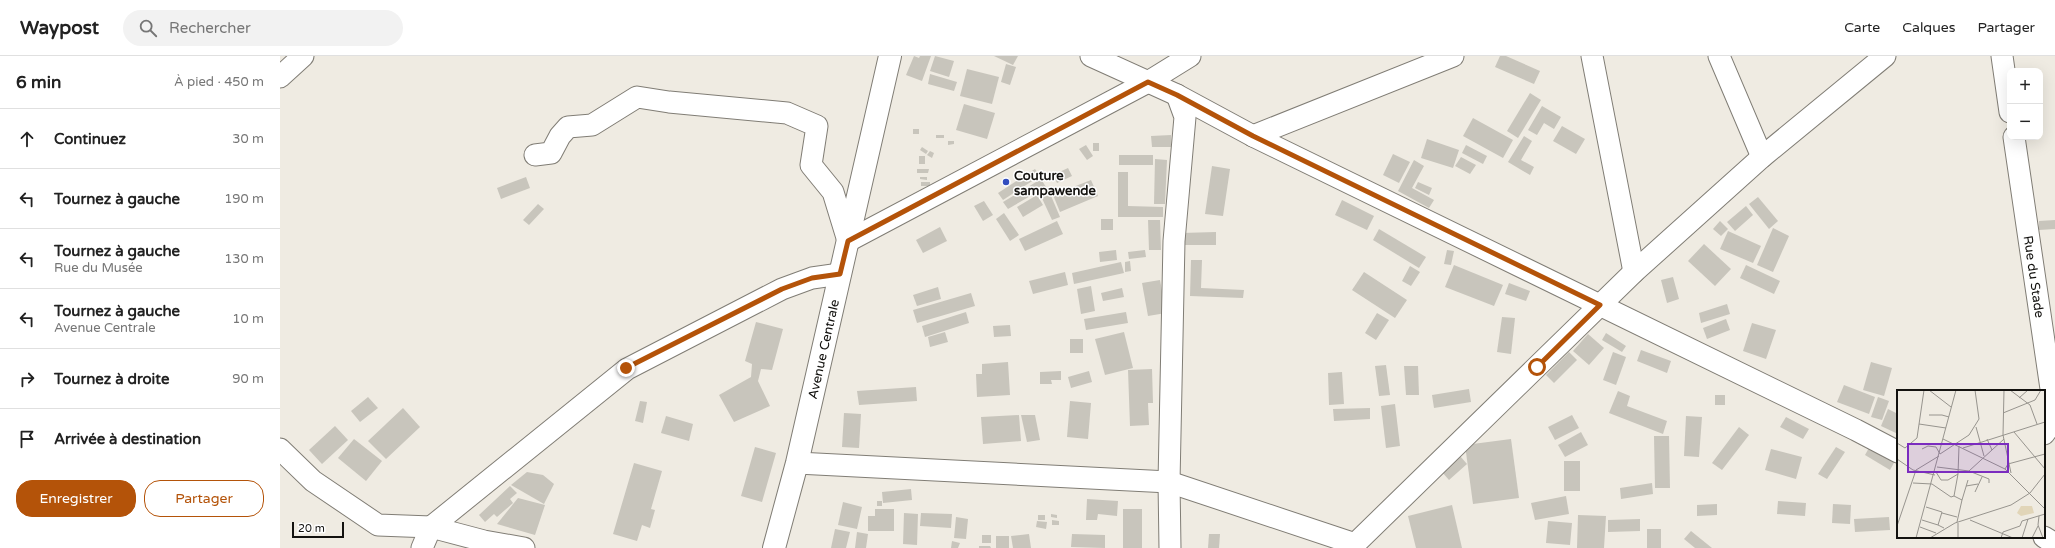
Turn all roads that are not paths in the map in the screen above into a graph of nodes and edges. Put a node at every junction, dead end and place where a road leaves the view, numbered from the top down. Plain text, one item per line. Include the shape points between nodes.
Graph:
1 (303, 56) edge
2 (890, 56) edge
3 (1091, 56) edge
4 (1190, 56) edge
5 (1453, 56) edge
6 (1592, 56) edge
7 (1719, 56) edge
8 (1885, 56) edge
9 (2002, 56) edge
10 (280, 76) edge
11 (1148, 82) junction
12 (1177, 95) junction
13 (2009, 104) edge
14 (1253, 136) junction
15 (2014, 140) edge
16 (535, 155) dead end
17 (1762, 157) junction
18 (848, 241) junction
19 (1634, 272) junction
20 (840, 274) junction
21 (1600, 305) junction
22 (2055, 416) edge
23 (2055, 419) edge
24 (2045, 433) edge
25 (280, 449) edge
26 (1897, 451) edge
27 (797, 463) junction
28 (1169, 482) junction
29 (431, 527) junction
30 (2045, 538) edge
31 (2055, 544) edge
32 (1359, 546) edge
33 (422, 548) edge
34 (524, 548) edge
35 (774, 548) edge
36 (1170, 548) edge

1 - 10 street
2 - 18 main road, Avenue Centrale
3 - 11 street
4 - 11 street
5 - 14 street
6 - 19 street
7 - 17 street
8 - 17 street
9 - 13 street
11 - 12 street
11 - 18 street
12 - 14 street
12 - 28 street via 1185,117 1174,241
14 - 21 street
15 - 22 street, Rue du Stade
16 - 18 street via 551,154 568,127 592,125 637,97 787,113 816,126 810,165 833,192
17 - 19 street
18 - 20 main road, Avenue Centrale
19 - 21 street
20 - 27 main road, Avenue Centrale
20 - 29 street via 812,278 782,289 626,368
21 - 26 street
21 - 32 street
23 - 24 street
25 - 29 street via 313,481 378,525
27 - 28 street
27 - 35 main road, Avenue Centrale
28 - 32 street
28 - 36 street
29 - 33 street
29 - 34 street
30 - 31 street

